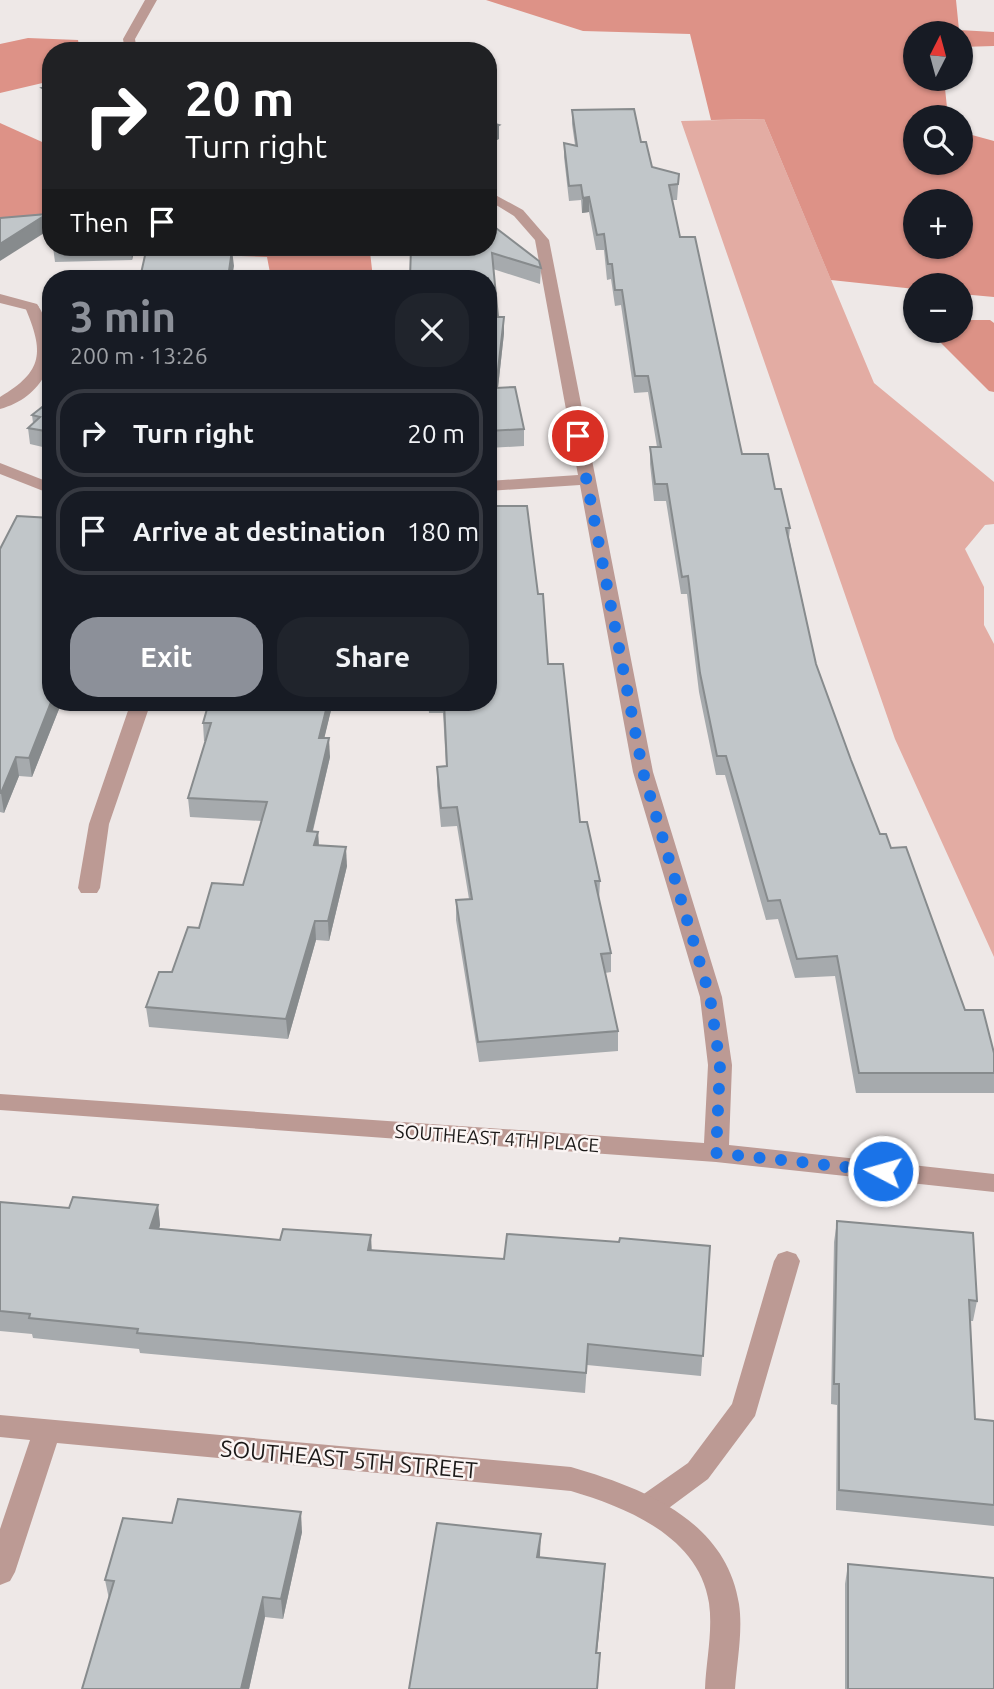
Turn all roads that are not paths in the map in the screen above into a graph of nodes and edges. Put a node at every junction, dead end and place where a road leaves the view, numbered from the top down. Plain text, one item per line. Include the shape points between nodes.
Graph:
1 (151, 0) edge
2 (130, 42) edge
3 (497, 199) edge
4 (0, 298) edge
5 (42, 326) edge
6 (42, 369) edge
7 (0, 404) edge
8 (0, 468) edge
9 (585, 480) junction
10 (42, 485) edge
11 (497, 485) edge
12 (138, 711) edge
13 (89, 888) dead end
14 (0, 1102) edge
15 (716, 1153) junction
16 (994, 1183) edge
17 (787, 1261) dead end
18 (0, 1426) edge
19 (47, 1431) junction
20 (648, 1507) junction
21 (0, 1572) edge
22 (720, 1689) edge

1 - 2 street
3 - 9 street via 529,220 542,240
4 - 5 street via 33,307
6 - 7 street via 20,393
8 - 10 street
9 - 11 street
9 - 15 street via 643,772 710,997 720,1065
12 - 13 street via 99,824
14 - 15 street, SOUTHEAST 4TH PLACE
15 - 16 street, SOUTHEAST 4TH PLACE
17 - 20 street via 745,1408 698,1471
18 - 19 street, SOUTHEAST 5TH STREET
19 - 20 street, SOUTHEAST 5TH STREET via 570,1479
19 - 21 street
20 - 22 street, SOUTHEAST 5TH STREET via 685,1532 713,1565 724,1603

